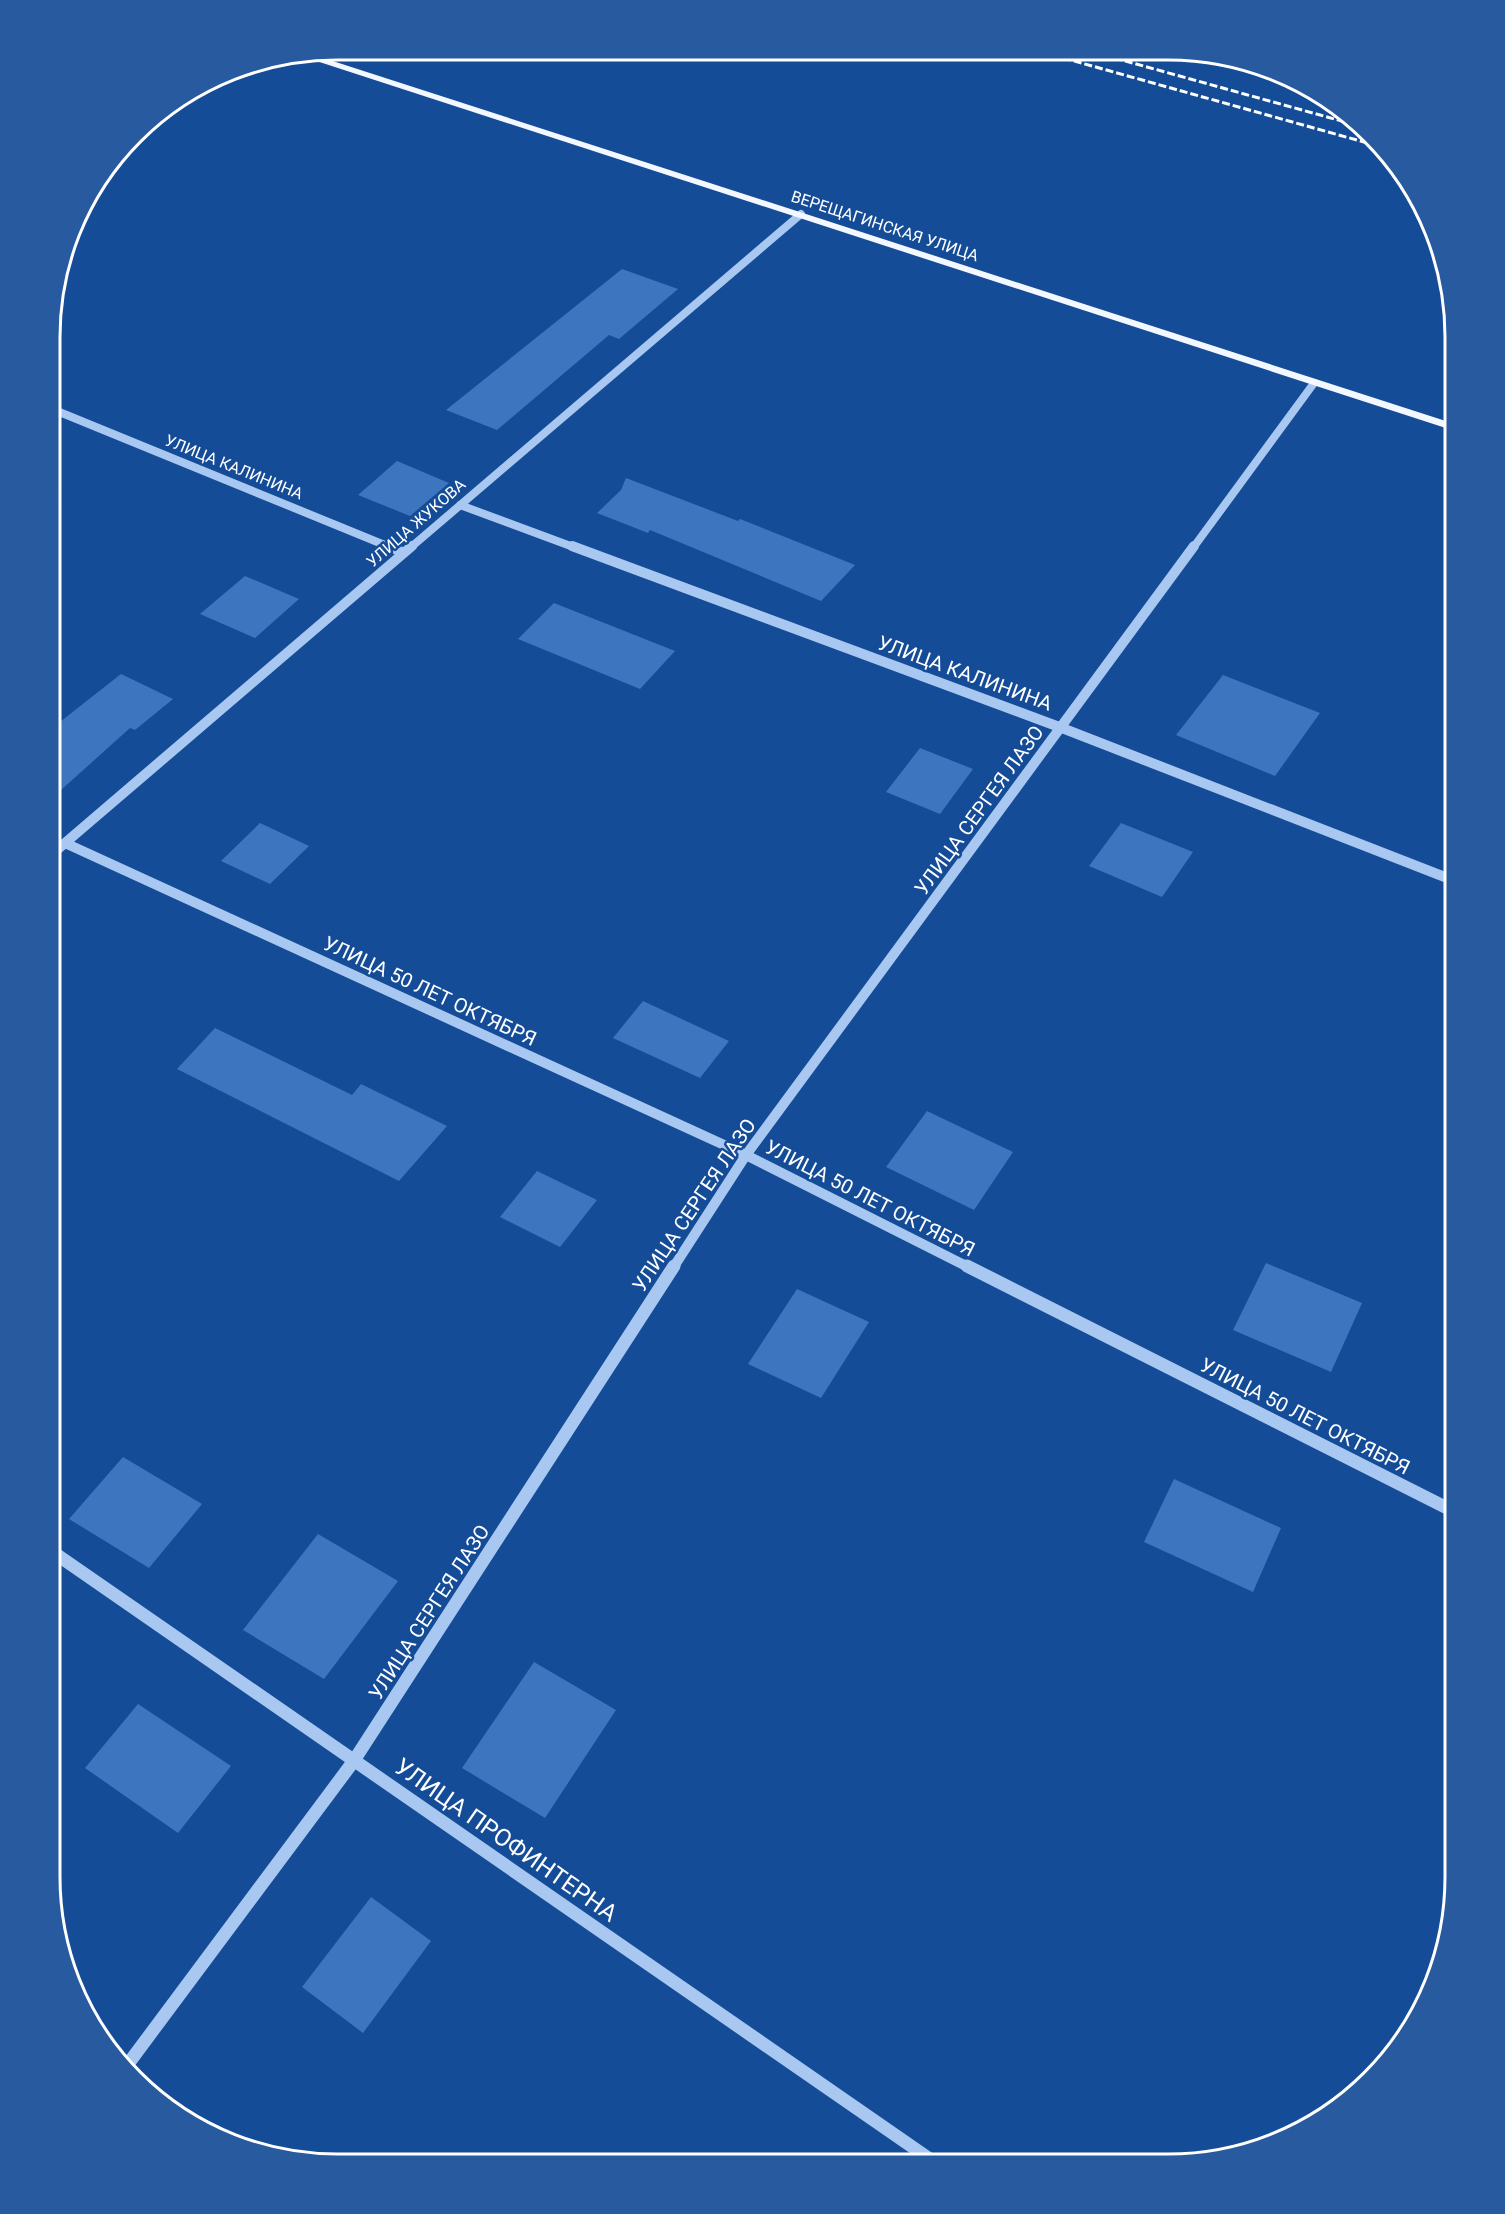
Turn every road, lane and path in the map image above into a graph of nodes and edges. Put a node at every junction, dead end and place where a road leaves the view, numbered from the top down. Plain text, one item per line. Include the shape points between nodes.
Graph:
1 (322, 61) edge
2 (801, 214) junction
3 (1314, 383) junction
4 (60, 412) edge
5 (1445, 425) edge
6 (460, 505) junction
7 (404, 553) junction
8 (1062, 728) junction
9 (65, 843) junction
10 (60, 847) edge
11 (1445, 877) edge
12 (746, 1155) junction
13 (1445, 1507) edge
14 (60, 1557) edge
15 (353, 1762) junction
16 (131, 2062) edge
17 (922, 2154) edge

1 - 2 main road, ВЕРЕЩАГИНСКАЯ УЛИЦА
2 - 3 main road, ВЕРЕЩАГИНСКАЯ УЛИЦА
2 - 6 street, УЛИЦА ЖУКОВА
3 - 5 main road, ВЕРЕЩАГИНСКАЯ УЛИЦА
3 - 8 street, УЛИЦА СЕРГЕЯ ЛАЗО
4 - 7 street, УЛИЦА КАЛИНИНА
6 - 7 street, УЛИЦА ЖУКОВА
6 - 8 street, УЛИЦА КАЛИНИНА
7 - 9 street, УЛИЦА ЖУКОВА
8 - 11 street, УЛИЦА КАЛИНИНА
8 - 12 street, УЛИЦА СЕРГЕЯ ЛАЗО
9 - 10 street, УЛИЦА ЖУКОВА
9 - 12 street, УЛИЦА 50 ЛЕТ ОКТЯБРЯ
12 - 13 street, УЛИЦА 50 ЛЕТ ОКТЯБРЯ
12 - 15 street, УЛИЦА СЕРГЕЯ ЛАЗО
14 - 15 street, УЛИЦА ПРОФИНТЕРНА
15 - 16 street, УЛИЦА СЕРГЕЯ ЛАЗО
15 - 17 street, УЛИЦА ПРОФИНТЕРНА

